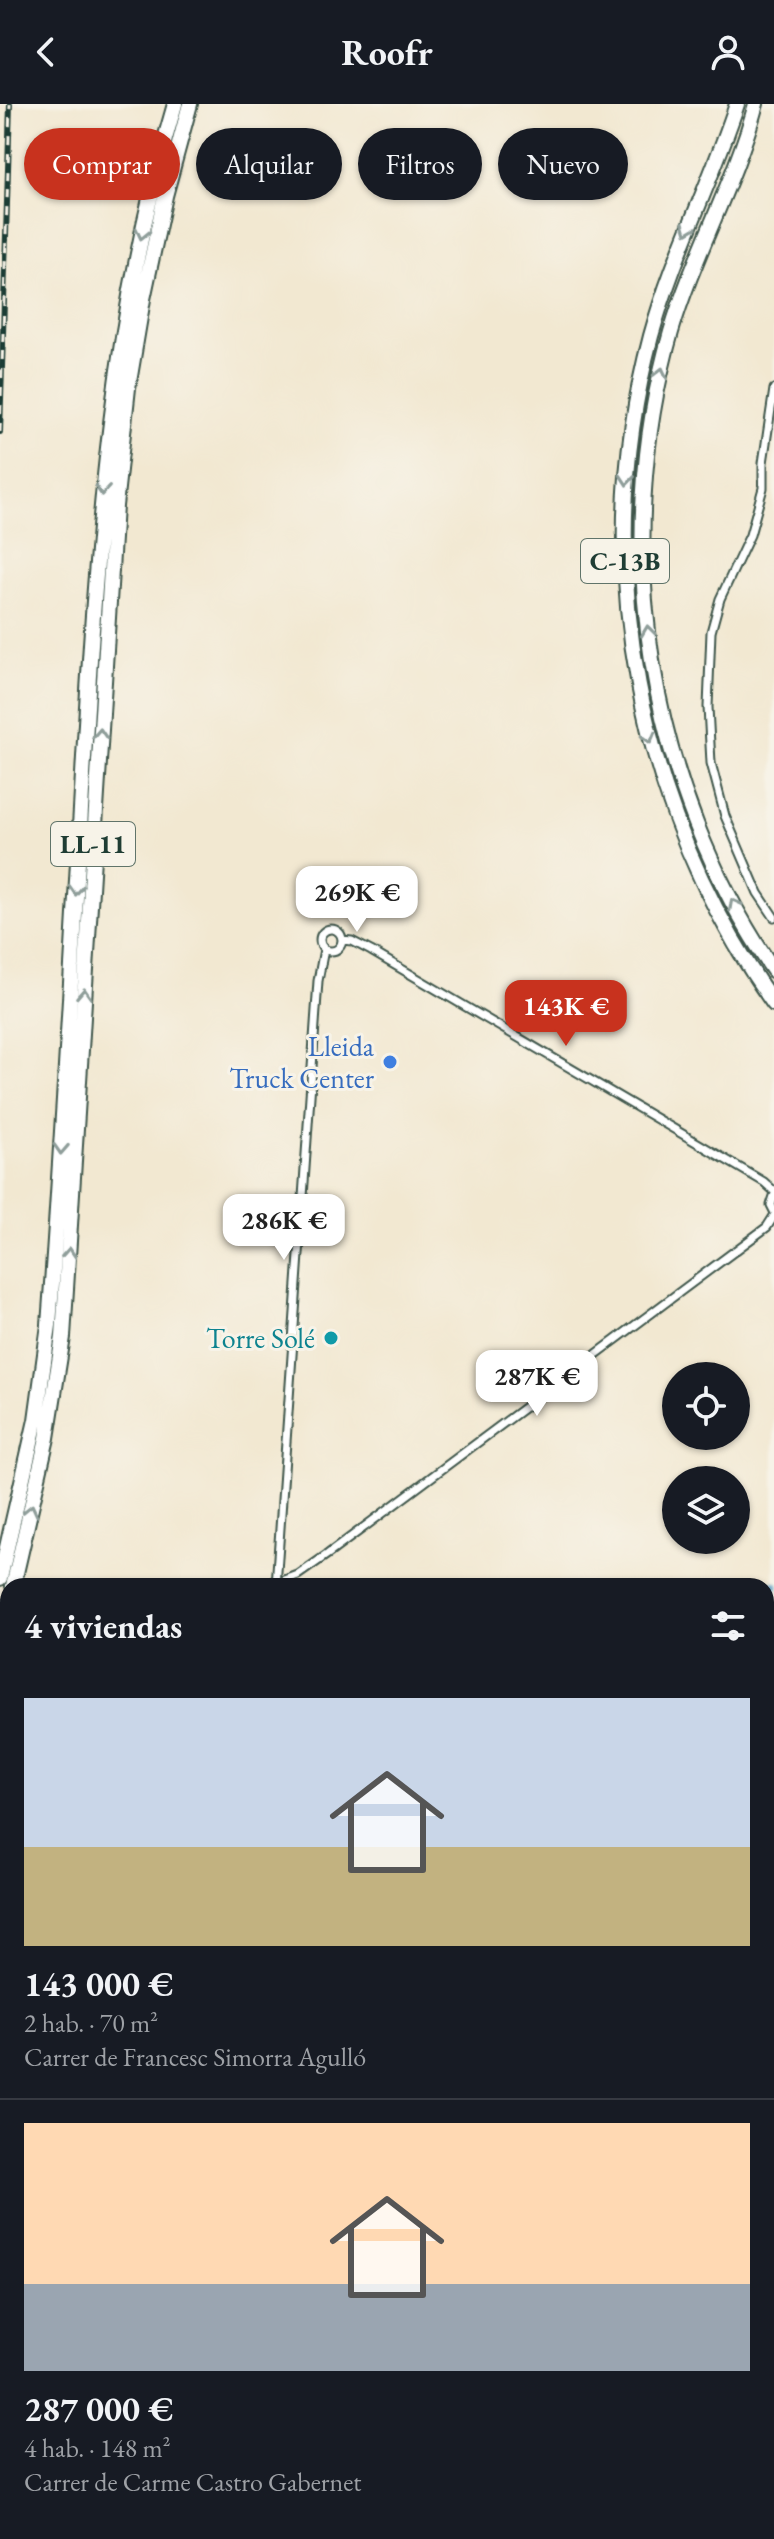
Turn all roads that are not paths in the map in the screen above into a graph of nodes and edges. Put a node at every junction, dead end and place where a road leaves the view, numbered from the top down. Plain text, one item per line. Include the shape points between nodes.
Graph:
1 (175, 104) edge
2 (190, 104) edge
3 (737, 104) edge
4 (756, 104) edge
5 (774, 389) edge
6 (774, 917) edge
7 (342, 940) junction
8 (324, 949) junction
9 (774, 971) edge
10 (774, 1004) edge
11 (774, 1194) edge
12 (774, 1214) edge
13 (0, 1578) edge
14 (15, 1578) edge
15 (277, 1578) edge
16 (290, 1578) edge

1 -> 13 highway, LL-11 via 130,287 109,425 49,1325 36,1420
14 -> 2 highway, LL-11 via 47,1438 63,1337 123,428 152,254
3 -> 10 highway, C-13B via 673,268 645,359 629,452 625,575 640,696 663,786 706,891
9 -> 4 highway, C-13B via 724,884 681,780 653,663 643,554 647,455 666,351
5 - 6 street via 763,488 711,632 708,732 713,778 725,816
7 - 8 street via 335,951
7 - 8 street via 336,931 326,931 320,940
7 - 11 street via 371,951 764,1182
8 - 15 street
11 - 12 street
12 - 16 street via 767,1227

